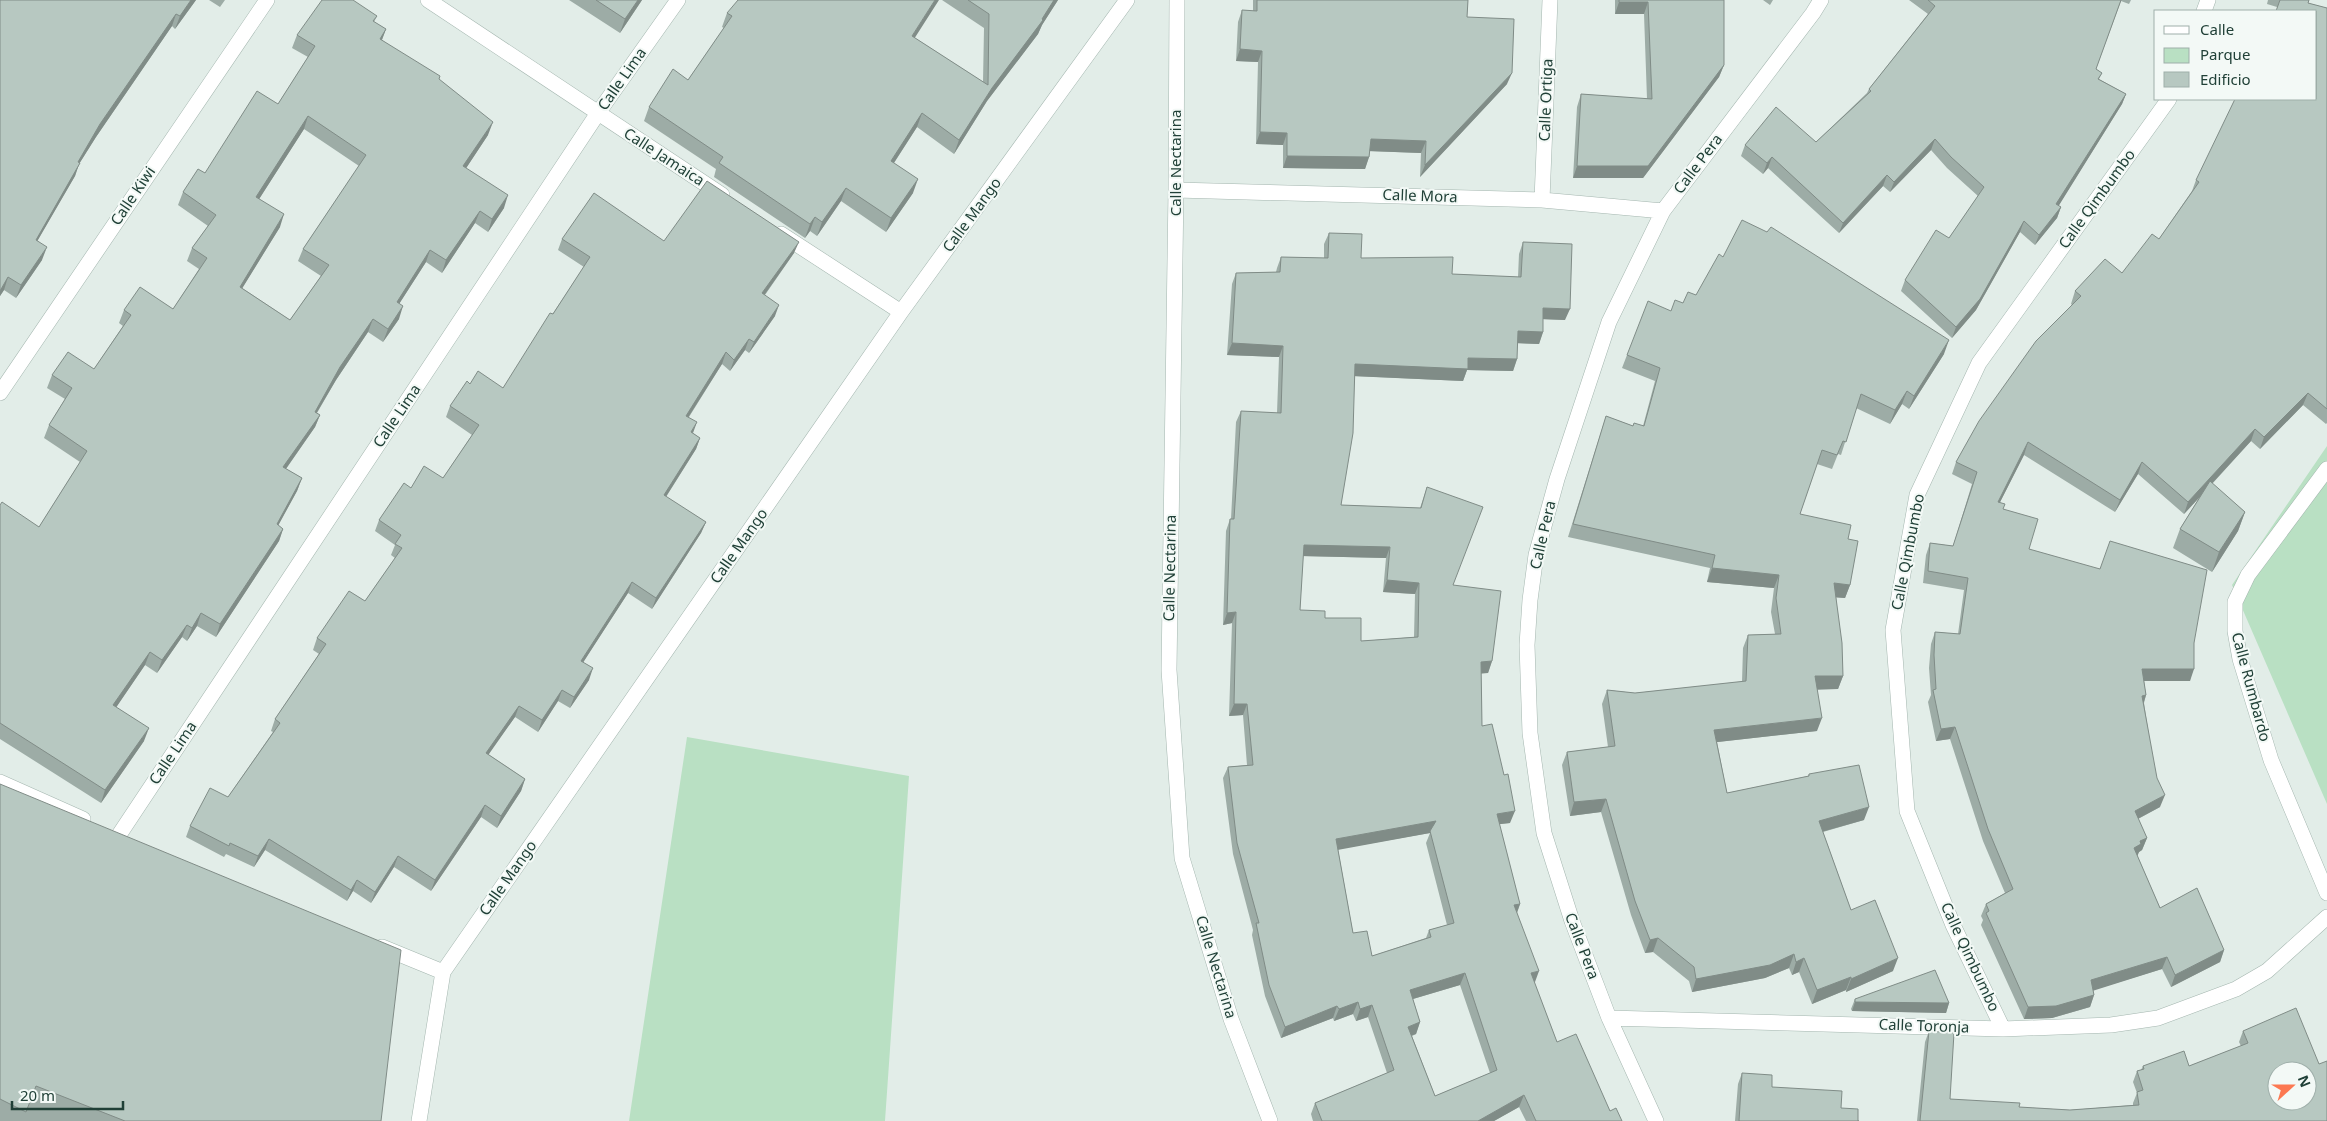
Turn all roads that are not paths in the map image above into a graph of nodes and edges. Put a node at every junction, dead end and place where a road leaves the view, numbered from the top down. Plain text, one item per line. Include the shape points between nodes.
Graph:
1 (267, 0) edge
2 (428, 0) edge
3 (678, 0) edge
4 (1127, 0) edge
5 (1177, 0) edge
6 (1550, 0) edge
7 (1821, 0) edge
8 (2168, 100) edge
9 (598, 113) junction
10 (1176, 190) junction
11 (1542, 200) junction
12 (737, 205) edge
13 (1663, 211) junction
14 (770, 226) edge
15 (901, 312) junction
16 (0, 393) edge
17 (2327, 469) edge
18 (0, 782) edge
19 (119, 834) junction
20 (137, 842) edge
21 (2327, 893) edge
22 (2327, 917) edge
23 (371, 942) edge
24 (443, 972) junction
25 (1609, 1018) junction
26 (2004, 1028) junction
27 (419, 1121) edge
28 (1270, 1121) edge
29 (1656, 1121) edge

1 - 16 street, Calle Kiwi
2 - 9 street, Calle Jamaica
3 - 9 street, Calle Lima
4 - 15 street, Calle Mango
5 - 10 street, Calle Nectarina
6 - 11 street, Calle Ortiga
7 - 13 street, Calle Pera
8 - 26 street, Calle Qimbumbo via 1979,363 1917,495 1896,611 1893,630 1907,811 1952,925
9 - 12 street, Calle Jamaica
9 - 19 street, Calle Lima
10 - 11 street, Calle Mora
10 - 28 street, Calle Nectarina via 1168,670 1182,858 1231,1019
11 - 13 street, Calle Mora
13 - 25 street, Calle Pera via 1608,322 1536,555 1529,609 1530,733 1544,833 1572,922
14 - 15 street
15 - 24 street, Calle Mango
17 - 21 street, Calle Rumbardo via 2248,575 2235,602 2235,631 2240,659 2271,760
18 - 19 street
19 - 20 street
22 - 26 street, Calle Toronja via 2268,971 2203,1003 2158,1018 2111,1026
23 - 24 street
24 - 27 street, Calle Mango
25 - 26 street, Calle Toronja
25 - 29 street, Calle Pera

